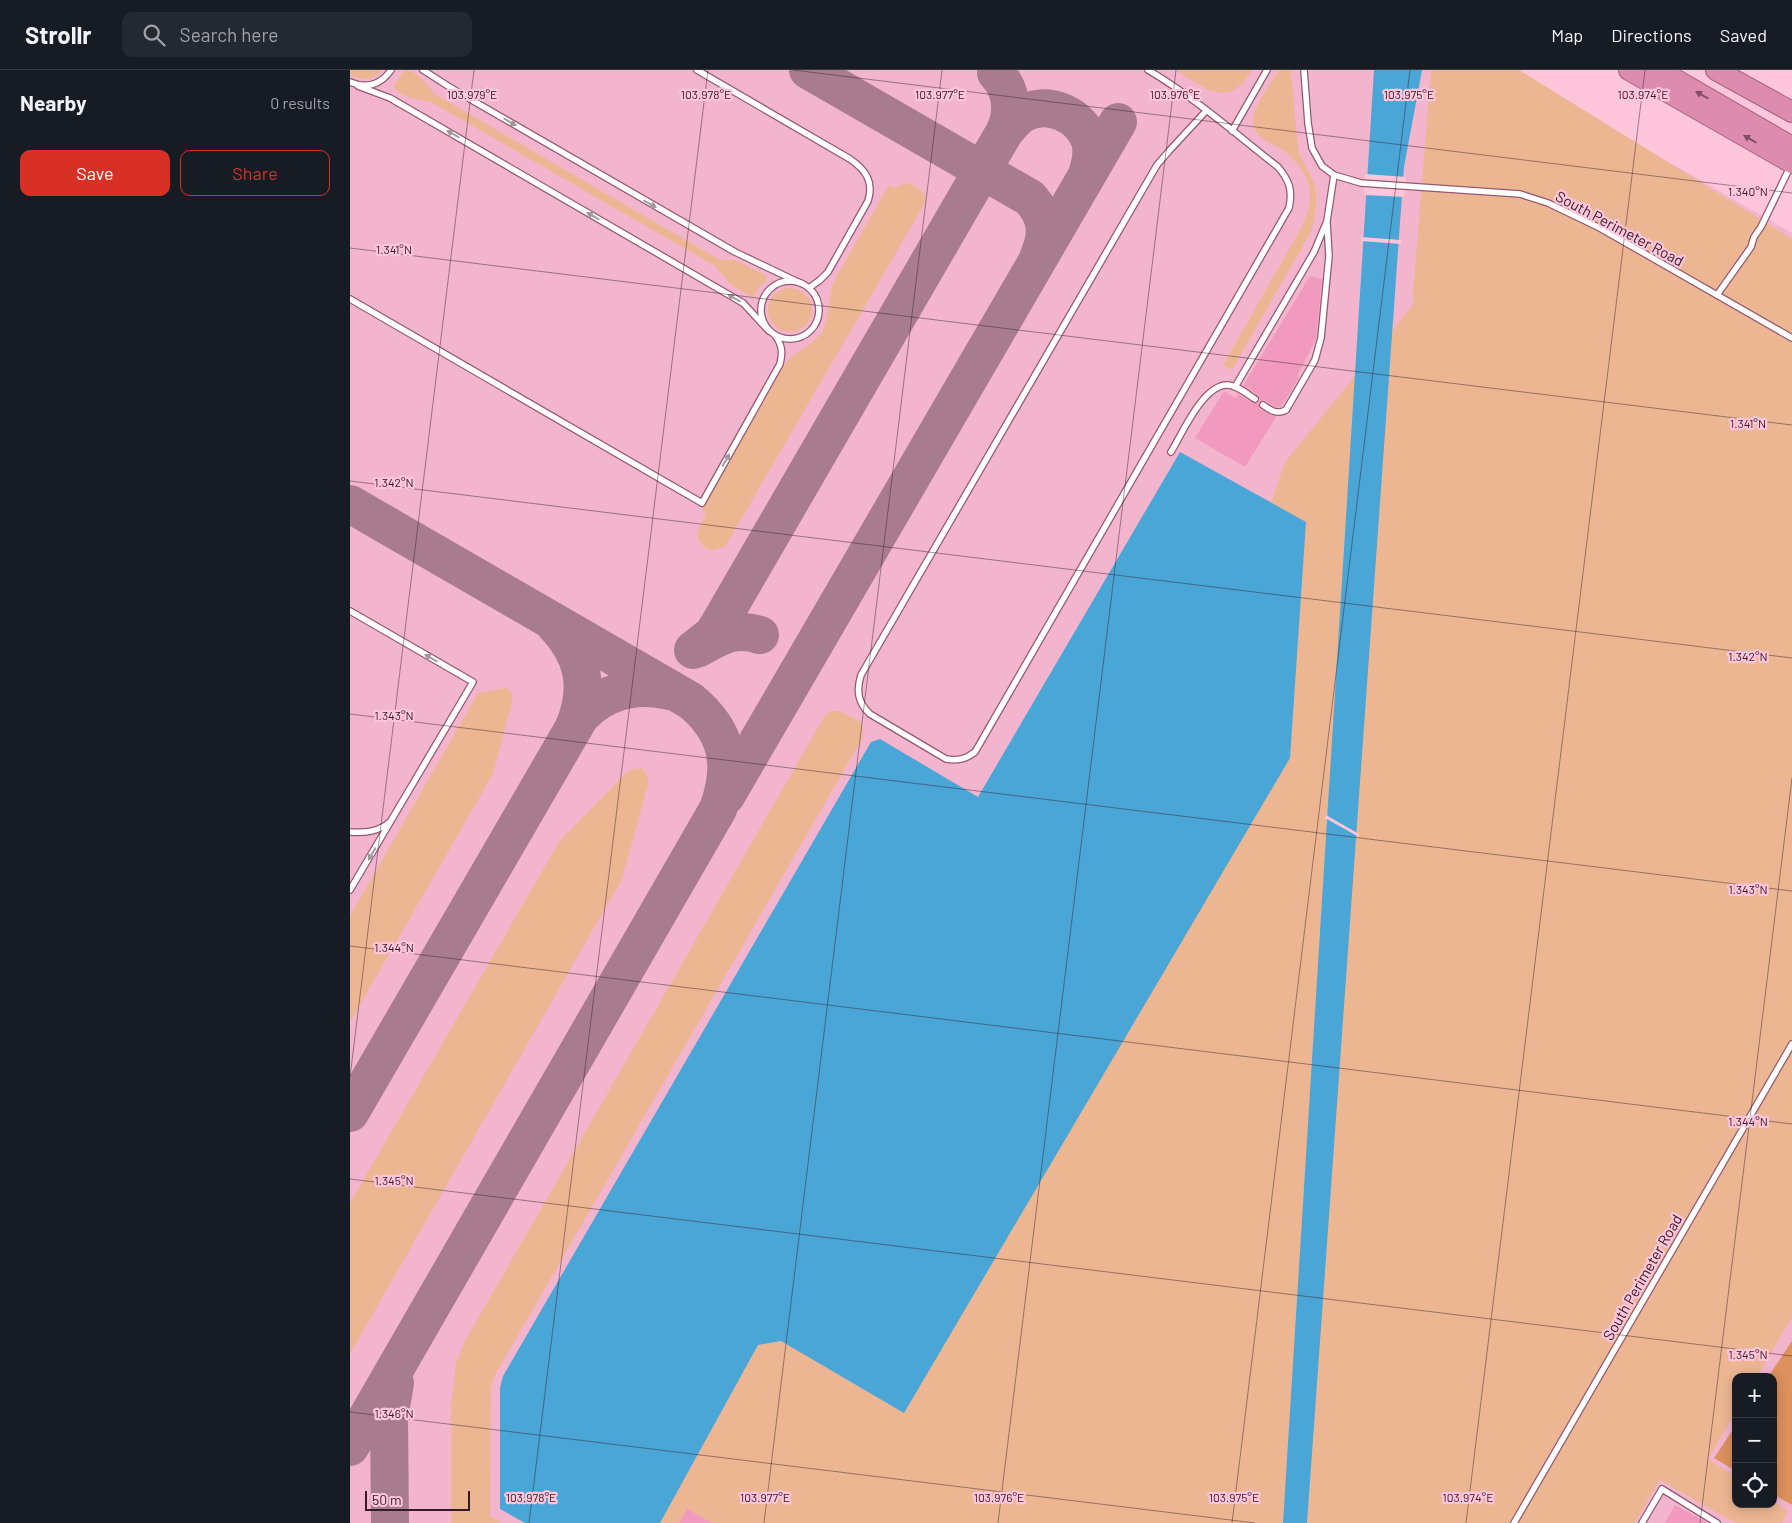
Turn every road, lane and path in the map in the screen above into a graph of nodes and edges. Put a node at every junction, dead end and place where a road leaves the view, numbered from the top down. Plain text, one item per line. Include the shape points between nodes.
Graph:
1 (391, 70) edge
2 (423, 70) edge
3 (697, 70) edge
4 (1148, 70) edge
5 (1266, 70) edge
6 (1304, 70) edge
7 (1629, 70) edge
8 (1659, 70) edge
9 (1716, 70) edge
10 (350, 82) edge
11 (358, 86) junction
12 (1206, 111) junction
13 (1792, 112) edge
14 (1232, 131) junction
15 (1792, 147) edge
16 (1792, 164) edge
17 (1334, 175) junction
18 (1326, 221) junction
19 (800, 283) junction
20 (809, 288) junction
21 (1717, 295) junction
22 (350, 299) edge
23 (769, 330) junction
24 (776, 336) junction
25 (1792, 338) edge
26 (1235, 387) junction
27 (1254, 399) dead end
28 (1263, 405) dead end
29 (1170, 452) dead end
30 (350, 611) edge
31 (393, 819) junction
32 (350, 832) edge
33 (350, 890) edge
34 (1792, 1044) edge
35 (1514, 1523) edge
36 (1642, 1523) edge
37 (1718, 1523) edge

1 - 11 lane via 376,84
2 -> 19 lane via 735,252
3 - 20 lane via 850,159 867,174 871,192 868,201 828,272
4 - 12 lane
5 - 14 lane
6 - 17 lane via 1312,148 1322,166
16 -> 7 highway
15 -> 8 highway
9 - 13 highway
10 - 11 lane
23 -> 11 lane via 743,303 390,98
12 - 14 lane
12 - 14 lane via 1158,166 861,675 858,695 864,709 946,759 961,760 975,752 1289,208 1291,192 1286,176
16 - 21 lane via 1751,246
17 - 18 lane
17 - 21 lane, South Perimeter Road via 1361,183 1520,194 1548,203 1600,228
18 - 26 lane via 1314,252
18 - 28 lane via 1329,256 1321,338 1315,360 1286,410 1276,412
19 - 20 lane
19 - 23 lane via 780,283 765,296 761,313
20 - 24 lane via 819,306 816,325 802,337 784,339
21 - 25 lane, South Perimeter Road
22 -> 24 lane via 702,502 780,364 782,349
23 - 24 lane
26 - 27 lane
26 - 29 lane via 1227,385 1207,394
31 -> 30 lane via 473,682
31 - 32 lane via 378,830
31 -> 33 lane
34 - 35 lane, South Perimeter Road
36 - 37 lane via 1662,1489

